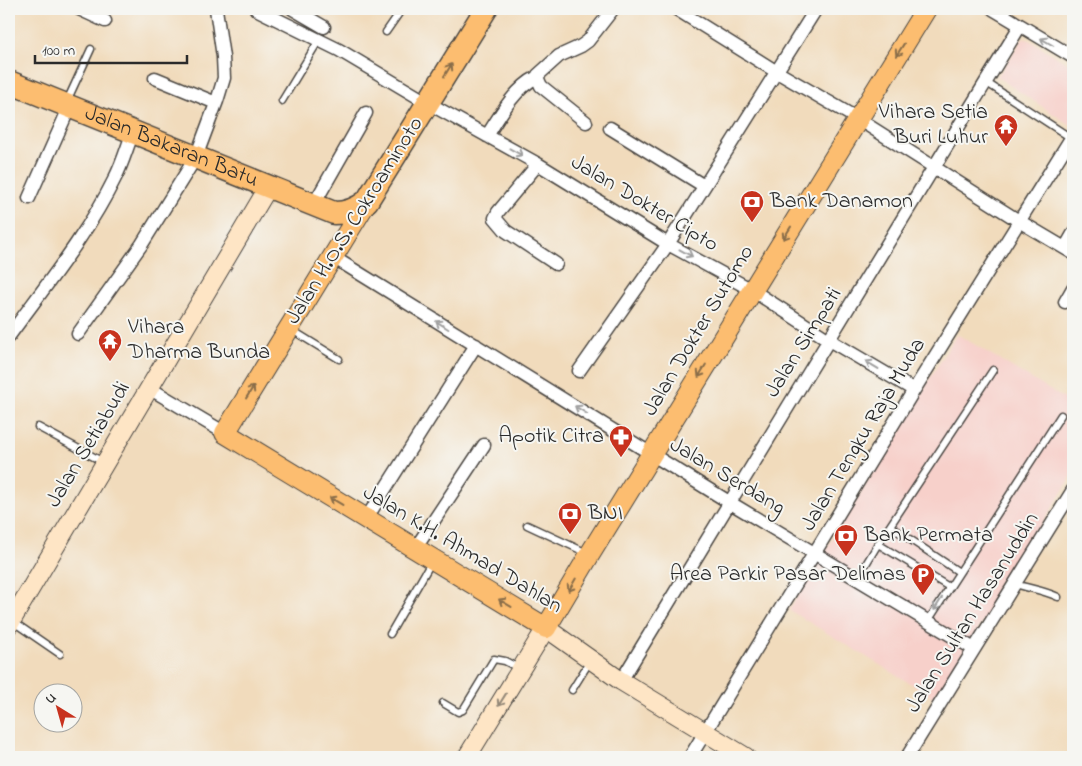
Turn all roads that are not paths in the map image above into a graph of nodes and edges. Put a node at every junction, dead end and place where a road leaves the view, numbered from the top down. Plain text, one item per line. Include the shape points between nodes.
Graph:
1 (79, 9) edge
2 (216, 9) edge
3 (256, 9) edge
4 (293, 9) edge
5 (402, 9) edge
6 (486, 9) edge
7 (613, 9) edge
8 (676, 9) edge
9 (816, 9) edge
10 (926, 9) edge
11 (992, 9) edge
12 (695, 14) edge
13 (105, 21) dead end
14 (324, 26) dead end
15 (1020, 26) junction
16 (386, 32) dead end
17 (319, 40) junction
18 (91, 49) dead end
19 (1073, 57) edge
20 (777, 72) junction
21 (537, 77) junction
22 (155, 78) dead end
23 (986, 83) junction
24 (9, 84) edge
25 (282, 101) dead end
26 (216, 103) junction
27 (428, 103) junction
28 (68, 105) junction
29 (366, 113) dead end
30 (858, 119) junction
31 (586, 122) dead end
32 (610, 128) dead end
33 (132, 132) junction
34 (487, 136) junction
35 (1072, 136) edge
36 (196, 157) junction
37 (538, 164) junction
38 (934, 169) junction
39 (269, 186) junction
40 (704, 186) junction
41 (29, 198) dead end
42 (367, 201) junction
43 (314, 204) junction
44 (334, 213) junction
45 (1019, 222) junction
46 (1073, 234) edge
47 (668, 244) junction
48 (1069, 250) edge
49 (337, 251) junction
50 (556, 264) dead end
51 (1073, 288) edge
52 (752, 290) junction
53 (1065, 302) dead end
54 (289, 328) junction
55 (78, 334) dead end
56 (9, 336) edge
57 (829, 340) junction
58 (476, 345) junction
59 (339, 359) dead end
60 (993, 370) dead end
61 (579, 372) dead end
62 (150, 388) junction
63 (914, 390) junction
64 (1061, 415) dead end
65 (38, 427) dead end
66 (225, 433) junction
67 (484, 445) dead end
68 (652, 454) junction
69 (105, 464) junction
70 (1073, 490) edge
71 (729, 502) junction
72 (366, 519) junction
73 (527, 525) dead end
74 (890, 526) junction
75 (878, 544) junction
76 (415, 549) junction
77 (815, 553) junction
78 (590, 554) junction
79 (433, 560) junction
80 (959, 572) junction
81 (857, 579) junction
82 (1014, 584) junction
83 (949, 587) junction
84 (1058, 597) dead end
85 (928, 621) junction
86 (10, 622) edge
87 (546, 628) junction
88 (390, 634) dead end
89 (974, 649) junction
90 (60, 654) dead end
91 (591, 660) junction
92 (521, 670) junction
93 (621, 681) junction
94 (572, 690) dead end
95 (443, 702) dead end
96 (705, 734) junction
97 (467, 757) edge
98 (690, 757) edge
99 (746, 757) edge
100 (907, 757) edge

1 - 13 street
2 - 26 street via 224,78
3 - 17 street, Jalan Dokter Cipto
4 - 14 street
5 - 16 lane
27 -> 6 highway, Jalan H.O.S. Cokroaminoto
7 - 21 street via 588,40 559,56
8 - 12 street
9 - 20 street
10 -> 30 main road, Jalan Dokter Sutomo
11 - 15 street
12 - 20 street
19 -> 15 street
15 - 23 street, Jalan Simpati
17 - 25 lane
17 - 27 street, Jalan Dokter Cipto
18 - 28 lane
20 - 30 street
20 - 40 street
21 - 31 street via 541,86
21 - 34 street via 515,96
22 - 26 street
23 - 35 lane
23 - 38 street, Jalan Simpati
24 - 28 highway, Jalan Bakaran Batu
26 - 36 street
27 - 34 street, Jalan Dokter Cipto
27 - 42 highway, Jalan H.O.S. Cokroaminoto
28 - 33 highway, Jalan Bakaran Batu
28 - 41 street
29 - 43 street
30 - 38 street
30 -> 52 main road, Jalan Dokter Sutomo
32 - 40 street
33 - 36 highway, Jalan Bakaran Batu
33 - 56 street via 116,176 80,240
34 -> 37 street, Jalan Dokter Cipto
35 - 45 street, Jalan Tengku Raja Muda
36 - 39 highway, Jalan Bakaran Batu
36 - 55 street via 142,244
37 - 47 street, Jalan Dokter Cipto
37 - 50 street via 495,218 506,231
38 - 45 street
38 - 57 street, Jalan Simpati
39 - 43 highway, Jalan Bakaran Batu
39 - 62 street, Jalan Setiabudi
40 - 47 street
42 - 44 highway via 351,211
42 - 49 main road, Jalan H.O.S. Cokroaminoto
43 - 44 highway, Jalan Bakaran Batu
44 - 49 main road via 344,236
45 - 48 street
45 - 63 street, Jalan Tengku Raja Muda
46 - 48 street
47 -> 52 street, Jalan Dokter Cipto
47 - 61 street
49 - 54 main road, Jalan H.O.S. Cokroaminoto
58 -> 49 street, Jalan Serdang
51 - 53 street
52 - 57 street, Jalan Dokter Cipto
52 -> 68 main road, Jalan Dokter Sutomo
54 - 59 lane
66 -> 54 main road, Jalan H.O.S. Cokroaminoto
63 -> 57 street, Jalan Dokter Cipto
57 - 71 street, Jalan Simpati
68 -> 58 street, Jalan Serdang
58 - 72 street
60 - 74 lane
62 - 66 street, Jalan K.H. Ahmad Dahlan
62 - 69 street, Jalan Setiabudi
63 - 77 street, Jalan Tengku Raja Muda
64 - 80 lane
65 - 69 lane
72 -> 66 main road, Jalan K.H. Ahmad Dahlan
67 - 76 street
68 - 71 street, Jalan Serdang
68 - 78 main road, Jalan Dokter Sutomo
69 - 86 street, Jalan Setiabudi
70 - 82 street, Jalan Sultan Hasanuddin
71 - 77 street, Jalan Serdang
71 - 93 street, Jalan Simpati
72 - 76 main road, Jalan K.H. Ahmad Dahlan
73 - 78 lane
74 - 75 lane
74 - 80 lane
75 - 81 lane
75 - 83 lane
76 - 79 main road, Jalan K.H. Ahmad Dahlan
77 - 81 street, Jalan Serdang
77 - 96 street, Jalan Tengku Raja Muda
78 -> 87 main road, Jalan Dokter Sutomo
87 -> 79 main road, Jalan K.H. Ahmad Dahlan
79 - 88 lane
80 - 83 lane
81 - 85 street, Jalan Serdang
82 - 84 lane via 1041,589
82 - 89 street, Jalan Sultan Hasanuddin
83 -> 85 lane
85 - 89 street, Jalan Serdang
86 - 90 lane
87 - 91 street, Jalan K.H. Ahmad Dahlan
87 - 92 street
89 - 100 street, Jalan Sultan Hasanuddin
91 - 93 street, Jalan K.H. Ahmad Dahlan
91 - 94 lane
92 - 95 lane via 494,659 461,712 454,711
92 -> 97 street
93 - 96 street, Jalan K.H. Ahmad Dahlan
96 - 98 street, Jalan Tengku Raja Muda
96 - 99 street, Jalan K.H. Ahmad Dahlan

